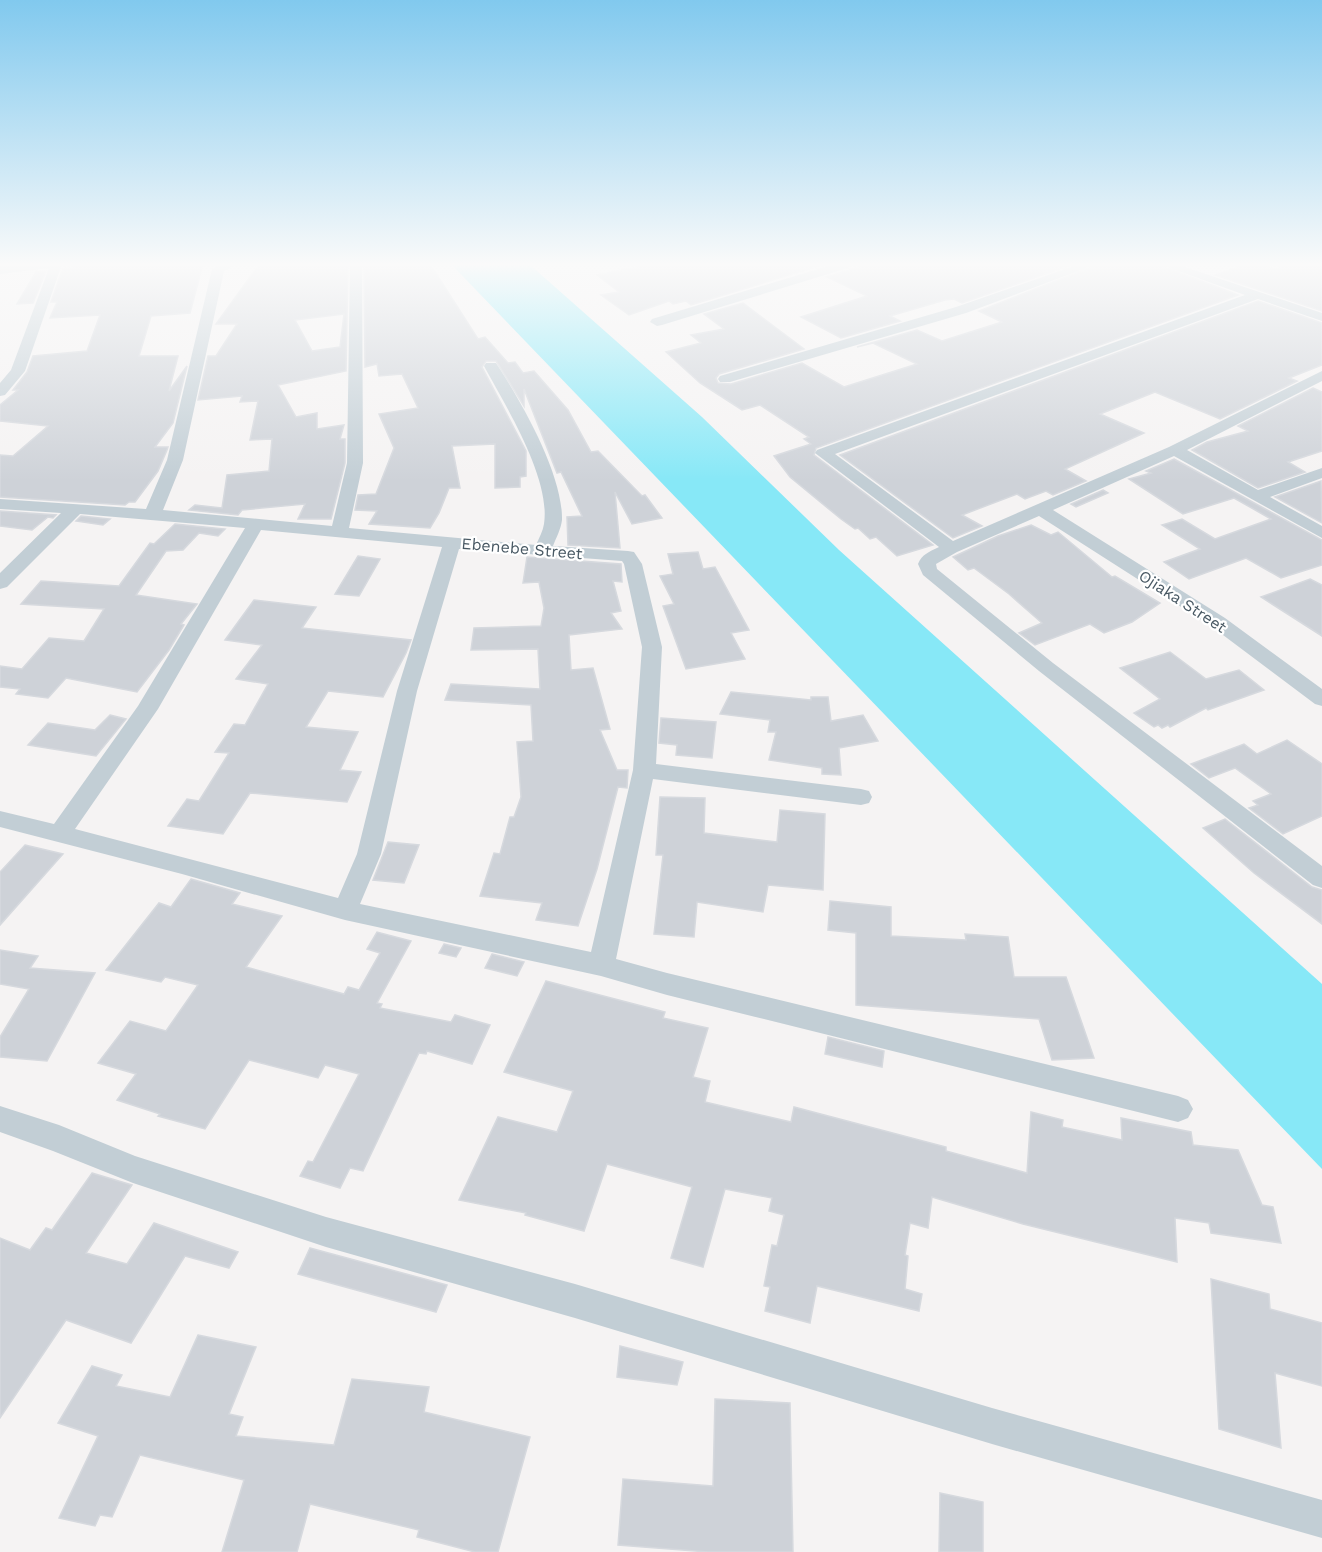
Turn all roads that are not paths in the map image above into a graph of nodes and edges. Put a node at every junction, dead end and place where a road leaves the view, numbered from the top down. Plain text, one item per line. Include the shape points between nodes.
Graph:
1 (30, 336) edge
2 (203, 336) edge
3 (356, 336) edge
4 (871, 336) edge
5 (1144, 336) edge
6 (491, 366) dead end
7 (725, 379) dead end
8 (1319, 379) edge
9 (0, 392) edge
10 (1175, 450) junction
11 (1322, 473) edge
12 (1256, 496) junction
13 (0, 504) edge
14 (76, 508) junction
15 (1040, 509) junction
16 (152, 515) junction
17 (256, 524) junction
18 (340, 530) junction
19 (1322, 532) edge
20 (452, 542) junction
21 (951, 548) junction
22 (542, 551) junction
23 (0, 583) edge
24 (1322, 699) edge
25 (644, 770) junction
26 (861, 797) dead end
27 (0, 819) edge
28 (59, 835) junction
29 (1322, 879) edge
30 (345, 910) junction
31 (601, 965) junction
32 (1178, 1110) dead end
33 (0, 1119) edge
34 (1322, 1519) edge

1 - 9 street via 18,371
2 - 16 street via 175,460
3 - 18 street via 355,463
4 - 7 street
5 - 21 street via 823,453
6 - 22 street via 538,457 550,496 554,521
8 - 10 street
10 - 12 street
10 - 15 street
11 - 12 street
12 - 19 street
13 - 14 street, Ebenebe Street
14 - 16 street, Ebenebe Street
14 - 23 street
15 - 21 street
15 - 24 street, Ojiaka Street via 1218,622
16 - 17 street, Ebenebe Street
17 - 18 street, Ebenebe Street
17 - 28 street via 147,709
18 - 20 street, Ebenebe Street
20 - 22 street, Ebenebe Street
20 - 30 street via 407,691 369,854
21 - 29 street via 929,559 929,571 1046,667
22 - 25 street, Ebenebe Street via 628,556 633,564 652,647
25 - 26 street
25 - 31 street, Ebenebe Street
27 - 28 street
28 - 30 street
30 - 31 street
31 - 32 street
33 - 34 street via 133,1169 326,1232

